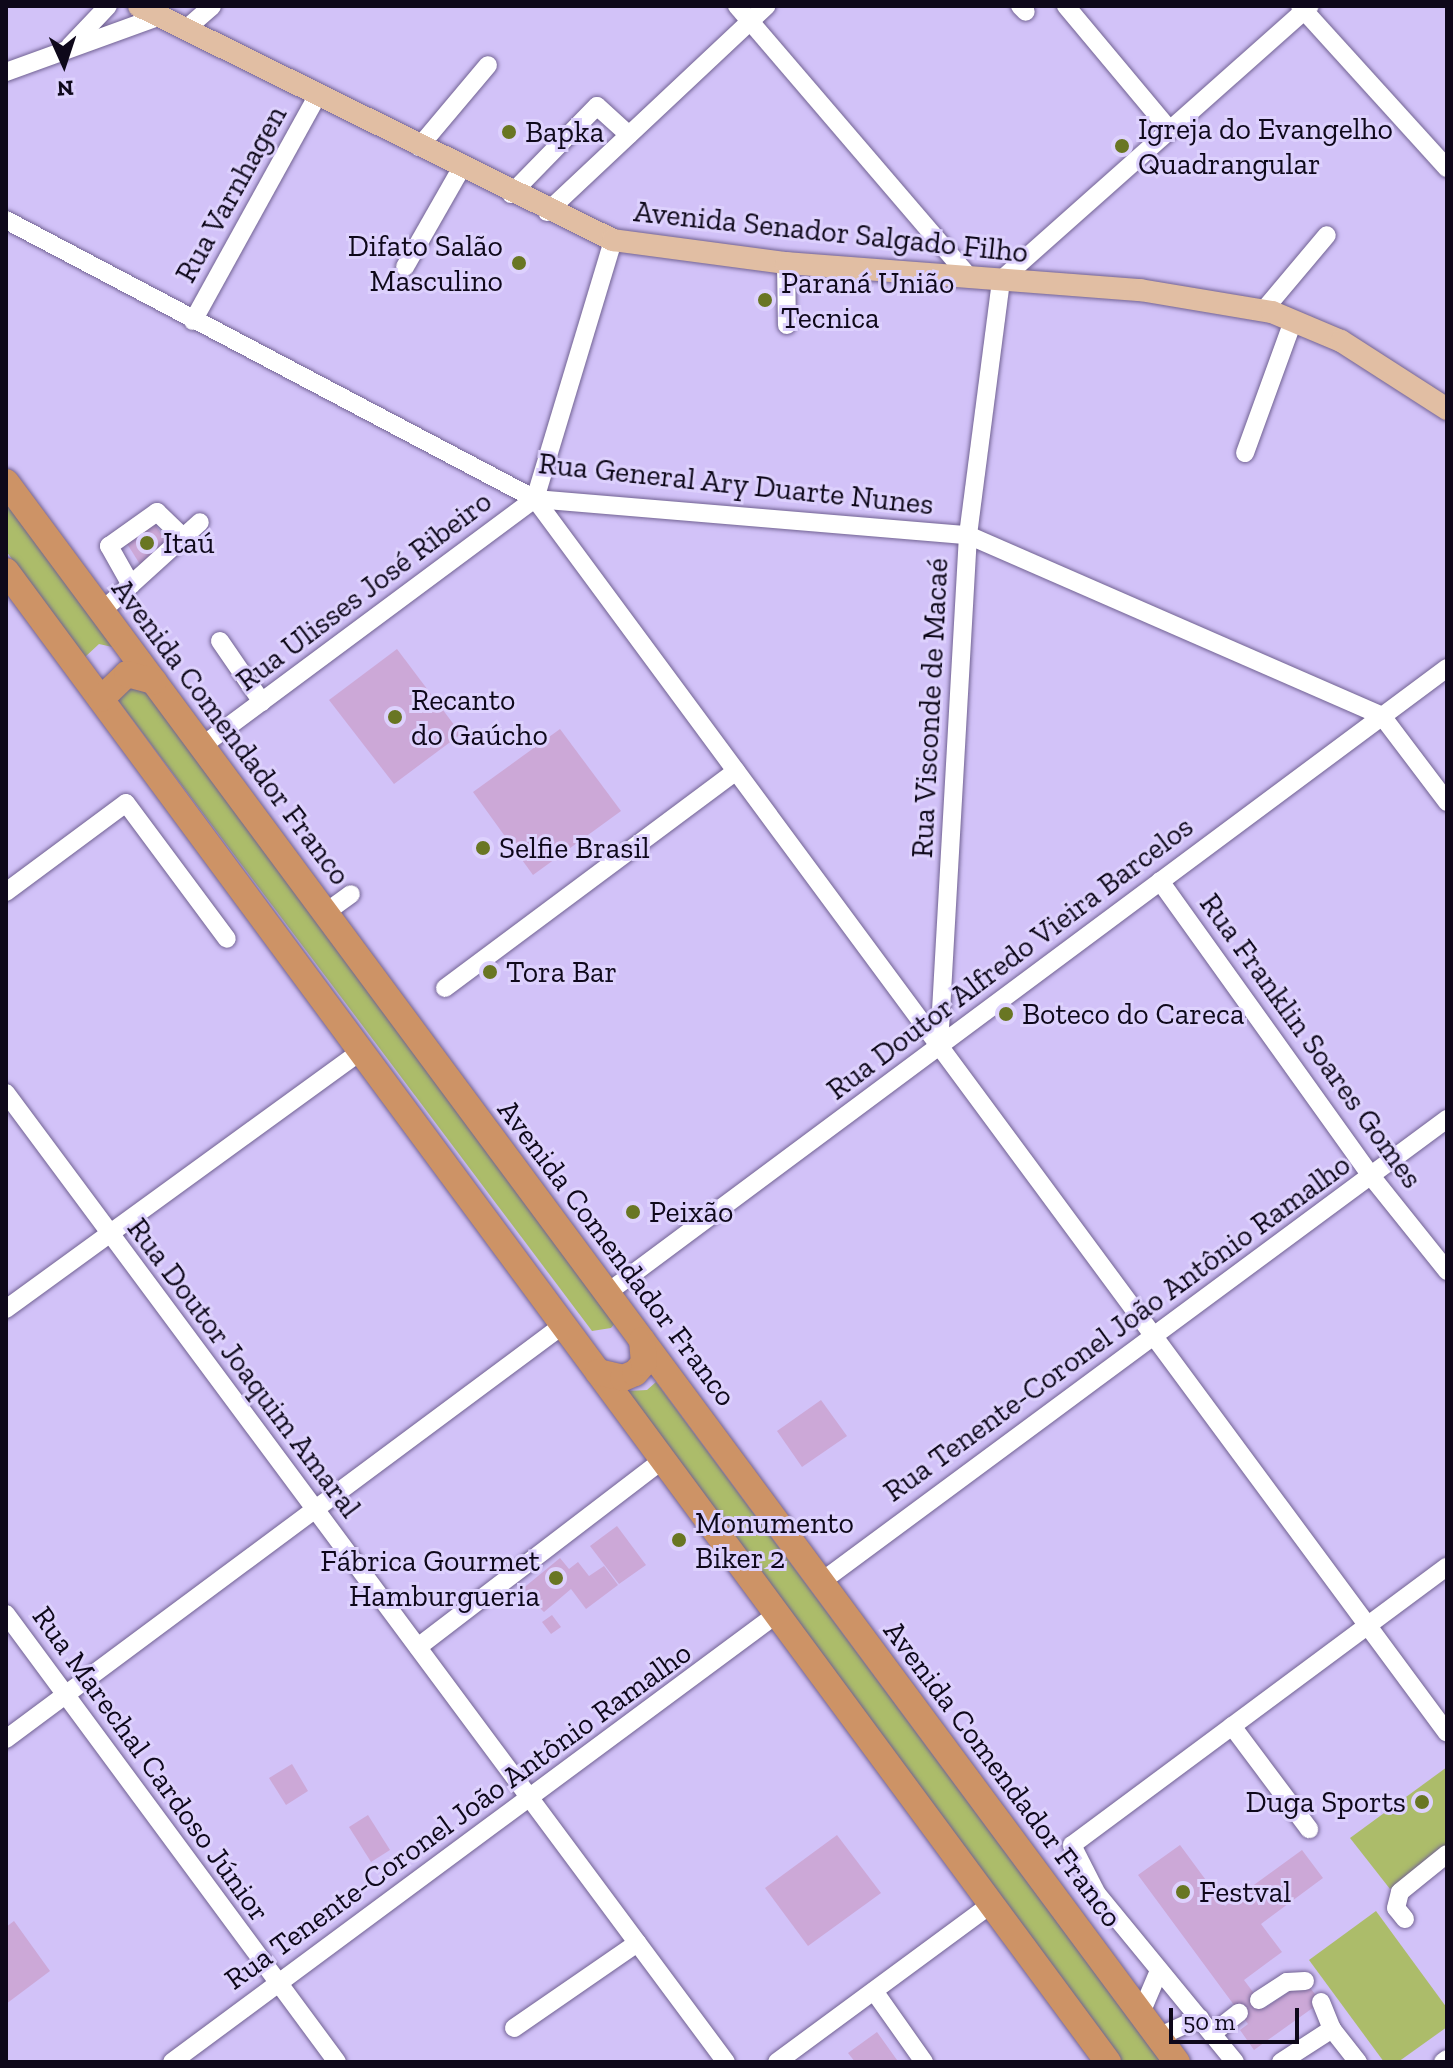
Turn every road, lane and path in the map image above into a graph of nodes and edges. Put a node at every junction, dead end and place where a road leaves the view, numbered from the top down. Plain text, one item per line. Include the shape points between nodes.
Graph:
1 (108, 6) edge
2 (139, 6) edge
3 (212, 6) edge
4 (766, 6) edge
5 (1066, 6) edge
6 (1305, 8) edge
7 (744, 13) edge
8 (161, 16) junction
9 (187, 28) junction
10 (68, 48) junction
11 (488, 65) dead end
12 (6, 72) edge
13 (318, 95) junction
14 (1169, 129) junction
15 (629, 135) junction
16 (419, 147) junction
17 (1447, 168) edge
18 (461, 169) junction
19 (511, 194) junction
20 (547, 212) junction
21 (6, 220) edge
22 (1327, 235) dead end
23 (613, 240) junction
24 (786, 263) junction
25 (405, 267) dead end
26 (970, 278) junction
27 (1001, 280) junction
28 (1263, 311) junction
29 (193, 321) junction
30 (1293, 321) junction
31 (787, 325) dead end
32 (1447, 409) edge
33 (1245, 453) dead end
34 (6, 482) edge
35 (535, 499) junction
36 (200, 522) dead end
37 (968, 535) junction
38 (183, 537) junction
39 (6, 571) edge
40 (131, 585) junction
41 (102, 611) junction
42 (220, 641) dead end
43 (1447, 668) edge
44 (154, 681) junction
45 (101, 699) junction
46 (262, 702) junction
47 (1382, 716) junction
48 (202, 746) junction
49 (736, 771) junction
50 (1447, 802) edge
51 (1160, 881) junction
52 (6, 892) edge
53 (351, 894) dead end
54 (325, 913) junction
55 (227, 939) dead end
56 (445, 988) dead end
57 (939, 1046) junction
58 (361, 1051) junction
59 (6, 1093) edge
60 (1447, 1119) edge
61 (1371, 1176) junction
62 (108, 1234) junction
63 (1447, 1271) edge
64 (607, 1293) junction
65 (6, 1309) edge
66 (563, 1325) junction
67 (1154, 1336) junction
68 (642, 1340) junction
69 (598, 1372) junction
70 (663, 1460) junction
71 (316, 1508) junction
72 (1447, 1567) edge
73 (821, 1582) junction
74 (6, 1614) edge
75 (777, 1614) junction
76 (1368, 1626) junction
77 (418, 1647) junction
78 (65, 1694) junction
79 (1232, 1726) junction
80 (1447, 1733) edge
81 (6, 1739) edge
82 (530, 1798) junction
83 (1309, 1829) dead end
84 (1447, 1854) edge
85 (1097, 1894) junction
86 (991, 1904) junction
87 (1069, 1917) junction
88 (1405, 1919) dead end
89 (637, 1943) junction
90 (1158, 1973) junction
91 (1305, 1981) dead end
92 (279, 1983) junction
93 (874, 1991) junction
94 (1259, 2000) dead end
95 (1321, 2002) dead end
96 (1141, 2013) junction
97 (1239, 2013) dead end
98 (1200, 2018) junction
99 (514, 2028) dead end
100 (1332, 2029) junction
101 (1213, 2033) junction
102 (1158, 2037) junction
103 (172, 2062) edge
104 (337, 2062) edge
105 (726, 2062) edge
106 (777, 2062) edge
107 (924, 2062) edge
108 (1108, 2062) edge
109 (1177, 2062) edge
110 (1235, 2062) edge
111 (1281, 2062) edge
112 (1358, 2062) edge

1 - 10 street
2 - 8 main road, Avenida Senador Salgado Filho
3 - 9 street
4 - 7 street
5 - 14 street
6 - 14 street
6 - 17 street
7 - 15 street
7 - 26 street
8 - 9 main road, Avenida Senador Salgado Filho
8 - 10 street
9 - 13 main road, Avenida Senador Salgado Filho
10 - 12 street
11 - 16 street
13 - 16 main road, Avenida Senador Salgado Filho
13 - 29 street, Rua Varnhagen
14 - 27 street
15 - 19 street via 597,106
15 - 20 street
16 - 18 main road, Avenida Senador Salgado Filho
18 - 19 main road, Avenida Senador Salgado Filho
18 - 25 street
19 - 20 main road, Avenida Senador Salgado Filho
20 - 23 main road, Avenida Senador Salgado Filho
21 - 29 street, Rua General Ary Duarte Nunes
22 - 28 street
23 - 24 main road, Avenida Senador Salgado Filho
23 - 35 street, Rua Ulisses José Ribeiro
24 - 26 main road, Avenida Senador Salgado Filho
24 - 31 street
26 - 27 main road, Avenida Senador Salgado Filho
27 - 28 main road, Avenida Senador Salgado Filho via 1140,290
27 - 37 street, Rua Visconde de Macaé
28 - 30 main road, Avenida Senador Salgado Filho
29 - 35 street, Rua General Ary Duarte Nunes
30 - 32 main road, Avenida Senador Salgado Filho via 1341,341
30 - 33 street
34 - 41 highway, Avenida Comendador Franco
35 - 37 street, Rua General Ary Duarte Nunes
35 - 46 street, Rua Ulisses José Ribeiro
35 - 49 street
36 - 38 street
37 - 47 street, Rua General Ary Duarte Nunes
37 - 57 street, Rua Visconde de Macaé
38 - 40 street
38 - 40 street via 157,512 109,546
39 - 45 highway
40 - 41 street
41 - 44 highway, Avenida Comendador Franco
42 - 46 street
43 - 47 street, Rua Doutor Alfredo Vieira Barcelos
44 - 45 highway via 127,674
44 - 48 highway, Avenida Comendador Franco
45 - 58 highway
46 - 48 street, Rua Ulisses José Ribeiro
47 - 50 street, Rua General Ary Duarte Nunes
47 - 51 street, Rua Doutor Alfredo Vieira Barcelos
48 - 54 highway, Avenida Comendador Franco
49 - 56 street
49 - 57 street
51 - 57 street, Rua Doutor Alfredo Vieira Barcelos
51 - 61 street, Rua Franklin Soares Gomes
52 - 55 street via 126,803
53 - 54 street
54 - 64 highway, Avenida Comendador Franco
57 - 64 street, Rua Doutor Alfredo Vieira Barcelos
57 - 67 street
58 - 62 street
58 - 66 highway
59 - 62 street, Rua Doutor Joaquim Amaral
60 - 61 street, Rua Tenente-Coronel João Antônio Ramalho
61 - 63 street, Rua Franklin Soares Gomes
61 - 67 street, Rua Tenente-Coronel João Antônio Ramalho
62 - 65 street
62 - 71 street, Rua Doutor Joaquim Amaral
64 - 68 highway, Avenida Comendador Franco
66 - 69 highway
66 - 71 street
67 - 73 street, Rua Tenente-Coronel João Antônio Ramalho
67 - 76 street
68 - 69 highway via 644,1363 635,1373 623,1378
68 - 73 highway, Avenida Comendador Franco
69 - 70 highway
70 - 75 highway
70 - 77 street
71 - 77 street, Rua Doutor Joaquim Amaral
71 - 78 street
72 - 76 street
73 - 87 highway, Avenida Comendador Franco
74 - 78 street, Rua Marechal Cardoso Júnior
75 - 82 street, Rua Tenente-Coronel João Antônio Ramalho
75 - 86 highway
76 - 79 street
76 - 80 street
77 - 82 street, Rua Doutor Joaquim Amaral
78 - 81 street
78 - 92 street, Rua Marechal Cardoso Júnior
79 - 83 street
79 - 85 street via 1072,1845
82 - 89 street, Rua Doutor Joaquim Amaral
82 - 92 street, Rua Tenente-Coronel João Antônio Ramalho
84 - 88 street via 1400,1892 1396,1908
85 - 87 street
85 - 90 street
86 - 93 street
86 - 108 highway
87 - 96 highway, Avenida Comendador Franco
89 - 99 street
89 - 105 street, Rua Doutor Joaquim Amaral
90 - 96 street
90 - 98 street
91 - 94 street via 1287,1982
92 - 103 street, Rua Tenente-Coronel João Antônio Ramalho
92 - 104 street, Rua Marechal Cardoso Júnior
93 - 106 street
93 - 107 street
95 - 100 street
96 - 102 highway, Avenida Comendador Franco
97 - 101 street
98 - 101 street
98 - 102 street
100 - 111 street
100 - 112 street
101 - 110 street
102 - 109 highway, Avenida Comendador Franco

